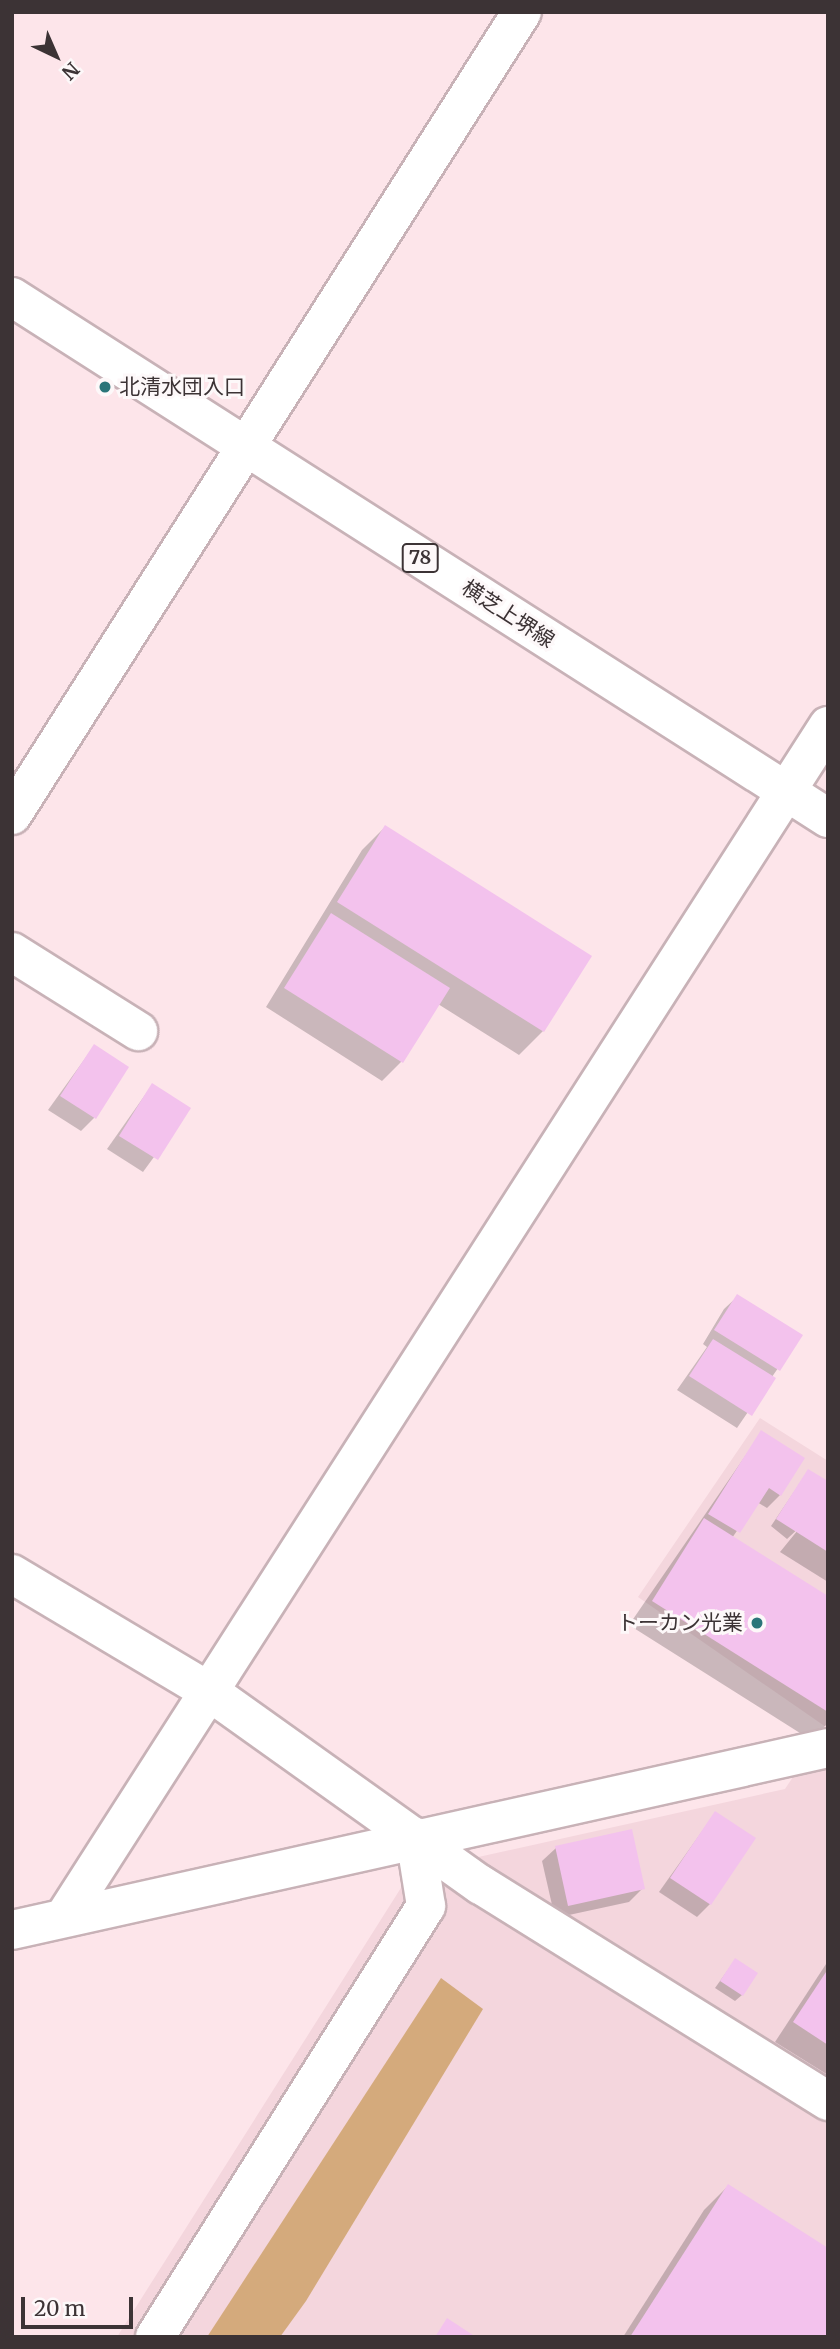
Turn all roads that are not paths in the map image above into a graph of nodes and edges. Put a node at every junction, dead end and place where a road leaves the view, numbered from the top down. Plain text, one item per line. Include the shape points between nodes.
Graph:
1 (522, 12) edge
2 (12, 297) edge
3 (247, 447) junction
4 (828, 726) edge
5 (786, 792) junction
6 (12, 815) edge
7 (828, 818) edge
8 (12, 952) edge
9 (138, 1031) dead end
10 (12, 1573) edge
11 (210, 1692) junction
12 (828, 1748) edge
13 (415, 1837) junction
14 (65, 1916) junction
15 (12, 1930) edge
16 (828, 2101) edge
17 (155, 2337) edge

1 - 3 street
2 - 3 street, 横芝上堺線 / 78
3 - 5 street, 横芝上堺線 / 78
3 - 6 street
4 - 5 street
5 - 7 street, 横芝上堺線 / 78
5 - 11 street
8 - 9 street
10 - 11 street
11 - 13 street
11 - 14 street
12 - 13 street
13 - 14 street
13 - 16 street via 481,1885
13 - 17 street via 426,1906
14 - 15 street

